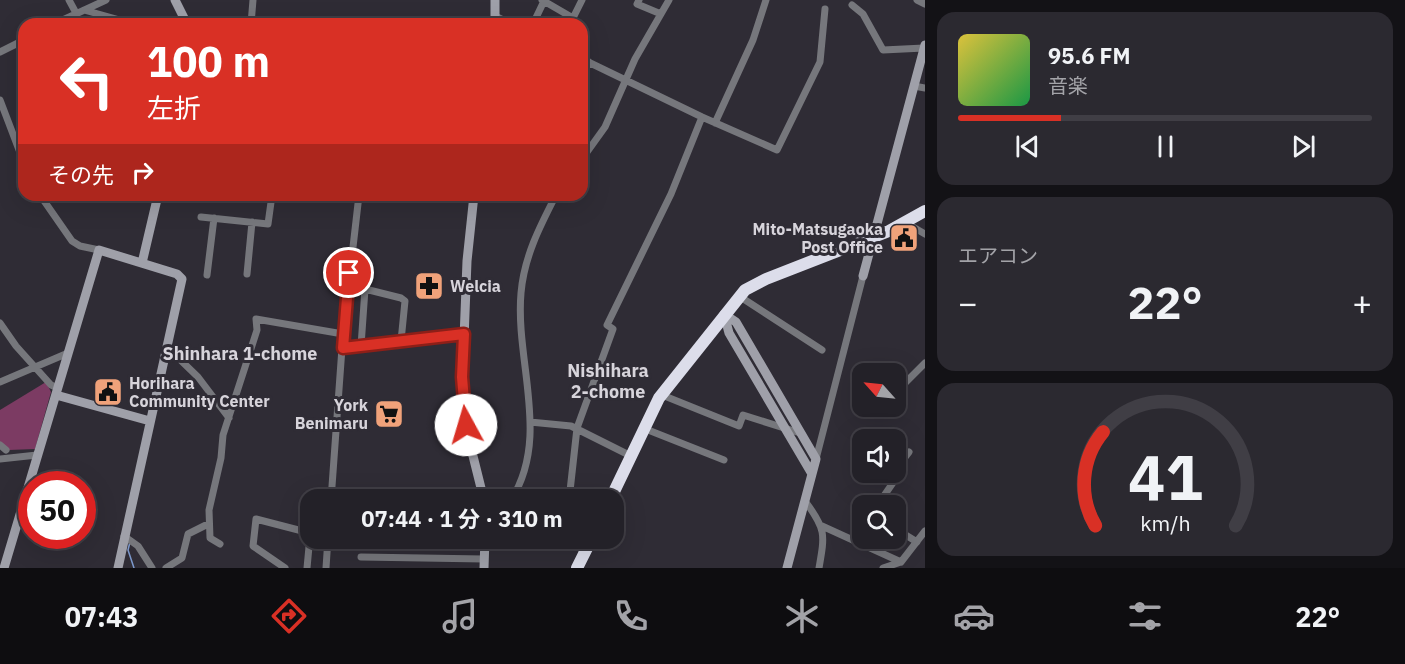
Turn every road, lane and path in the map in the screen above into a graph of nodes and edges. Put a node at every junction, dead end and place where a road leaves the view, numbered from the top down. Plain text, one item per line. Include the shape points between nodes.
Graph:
1 (69, 0) edge
2 (106, 0) edge
3 (175, 0) edge
4 (253, 0) edge
5 (495, 0) edge
6 (543, 0) edge
7 (582, 0) edge
8 (639, 0) edge
9 (669, 0) edge
10 (765, 0) edge
11 (917, 0) edge
12 (925, 4) edge
13 (852, 5) dead end
14 (825, 9) dead end
15 (84, 10) junction
16 (76, 13) junction
17 (94, 13) junction
18 (661, 14) junction
19 (66, 18) edge
20 (93, 18) edge
21 (112, 18) edge
22 (184, 18) edge
23 (252, 18) edge
24 (495, 18) edge
25 (536, 18) edge
26 (18, 43) edge
27 (925, 46) edge
28 (0, 52) edge
29 (588, 61) edge
30 (625, 81) junction
31 (914, 86) junction
32 (925, 88) edge
33 (0, 100) edge
34 (702, 117) junction
35 (715, 123) junction
36 (8, 127) junction
37 (0, 130) edge
38 (18, 150) edge
39 (588, 151) edge
40 (44, 201) edge
41 (157, 201) edge
42 (271, 201) edge
43 (358, 201) edge
44 (473, 201) edge
45 (553, 201) edge
46 (925, 211) edge
47 (201, 217) dead end
48 (214, 218) junction
49 (252, 222) junction
50 (906, 223) junction
51 (925, 234) edge
52 (873, 238) junction
53 (99, 250) junction
54 (142, 263) junction
55 (247, 274) dead end
56 (207, 275) dead end
57 (863, 276) joint
58 (739, 296) junction
59 (724, 314) junction
60 (0, 323) edge
61 (343, 334) junction
62 (464, 334) junction
63 (401, 341) junction
64 (361, 346) junction
65 (167, 348) junction
66 (343, 348) junction
67 (822, 350) dead end
68 (68, 352) junction
69 (925, 363) edge
70 (34, 366) junction
71 (0, 382) edge
72 (906, 382) edge
73 (57, 391) junction
74 (662, 395) junction
75 (229, 418) junction
76 (150, 421) junction
77 (530, 422) junction
78 (577, 428) junction
79 (643, 429) junction
80 (785, 429) junction
81 (800, 433) dead end
82 (909, 452) dead end
83 (38, 454) junction
84 (631, 456) junction
85 (0, 459) edge
86 (816, 459) junction
87 (724, 460) dead end
88 (812, 474) junction
89 (332, 489) edge
90 (481, 489) edge
91 (516, 489) edge
92 (570, 489) edge
93 (615, 489) edge
94 (885, 495) edge
95 (804, 501) junction
96 (208, 524) junction
97 (822, 526) junction
98 (925, 531) edge
99 (300, 532) edge
100 (906, 535) edge
101 (124, 536) junction
102 (917, 542) junction
103 (220, 544) dead end
104 (309, 549) edge
105 (327, 549) edge
106 (582, 549) edge
107 (586, 551) joint
108 (361, 557) dead end
109 (901, 562) junction
110 (484, 563) edge
111 (2, 568) edge
112 (118, 568) edge
113 (152, 568) edge
114 (166, 568) edge
115 (285, 568) edge
116 (307, 568) edge
117 (326, 568) edge
118 (578, 568) edge
119 (787, 568) edge
120 (819, 568) edge
121 (883, 568) edge

1 - 16 street
2 - 15 street
3 - 22 street
4 - 23 street
5 - 24 street
6 - 7 street via 573,18
6 - 25 street
8 - 18 street via 637,4
9 - 18 street
10 - 35 street via 756,32
11 - 12 street
13 - 27 street via 863,14 883,50
14 - 35 street via 820,62 777,150
15 - 16 street
15 - 17 street
16 - 19 street
17 - 20 street
17 - 21 street
18 - 30 street
26 - 28 street
27 - 31 street
29 - 30 street
30 - 34 street
30 - 39 street via 605,127
31 - 32 street
31 - 52 street
33 - 36 street
34 - 35 street
34 - 78 street via 671,194 606,325 613,329
36 - 37 street
36 - 38 street
40 - 53 street via 72,241
41 - 54 street
42 - 49 street via 268,224
43 - 61 street
44 - 62 street
45 - 77 street via 529,253 521,294
46 - 50 highway
47 - 48 street
48 - 49 street
48 - 56 street
49 - 55 street
50 - 51 street
50 - 52 highway
52 - 57 street
52 - 58 highway via 766,279
53 - 54 street
53 - 68 street
54 - 65 street via 182,279
57 - 86 street
58 - 59 highway
58 - 67 street
59 - 74 highway
59 - 80 street via 729,333
59 - 86 street via 736,322
60 - 70 street
61 - 66 street
61 - 75 street via 256,320 257,330
62 - 63 street
62 - 90 street via 463,408
63 - 64 street
63 - 64 street via 405,301 365,289
64 - 66 street
65 - 75 street via 198,377
65 - 76 street
66 - 89 street
68 - 70 street
68 - 73 street
69 - 72 street
70 - 71 street
70 - 73 street
73 - 76 street
73 - 83 street
74 - 79 highway
74 - 80 street via 739,426 743,416
75 - 96 street
76 - 101 street
77 - 78 street
77 - 91 street via 527,464
78 - 84 street
78 - 92 street
79 - 84 highway
79 - 87 street
80 - 81 street
80 - 88 street
82 - 94 street
83 - 85 street
83 - 111 street
84 - 93 highway
86 - 88 street
88 - 95 street
95 - 97 street
95 - 119 street
96 - 103 street via 210,538
96 - 114 street via 188,534 182,558
97 - 109 street
97 - 120 street via 825,536
98 - 102 street
99 - 115 street via 256,519 253,546
100 - 102 street
101 - 112 street
101 - 113 street via 138,546
102 - 109 street
104 - 116 street
105 - 117 street
106 - 107 street
107 - 118 highway
108 - 110 street
109 - 121 street

